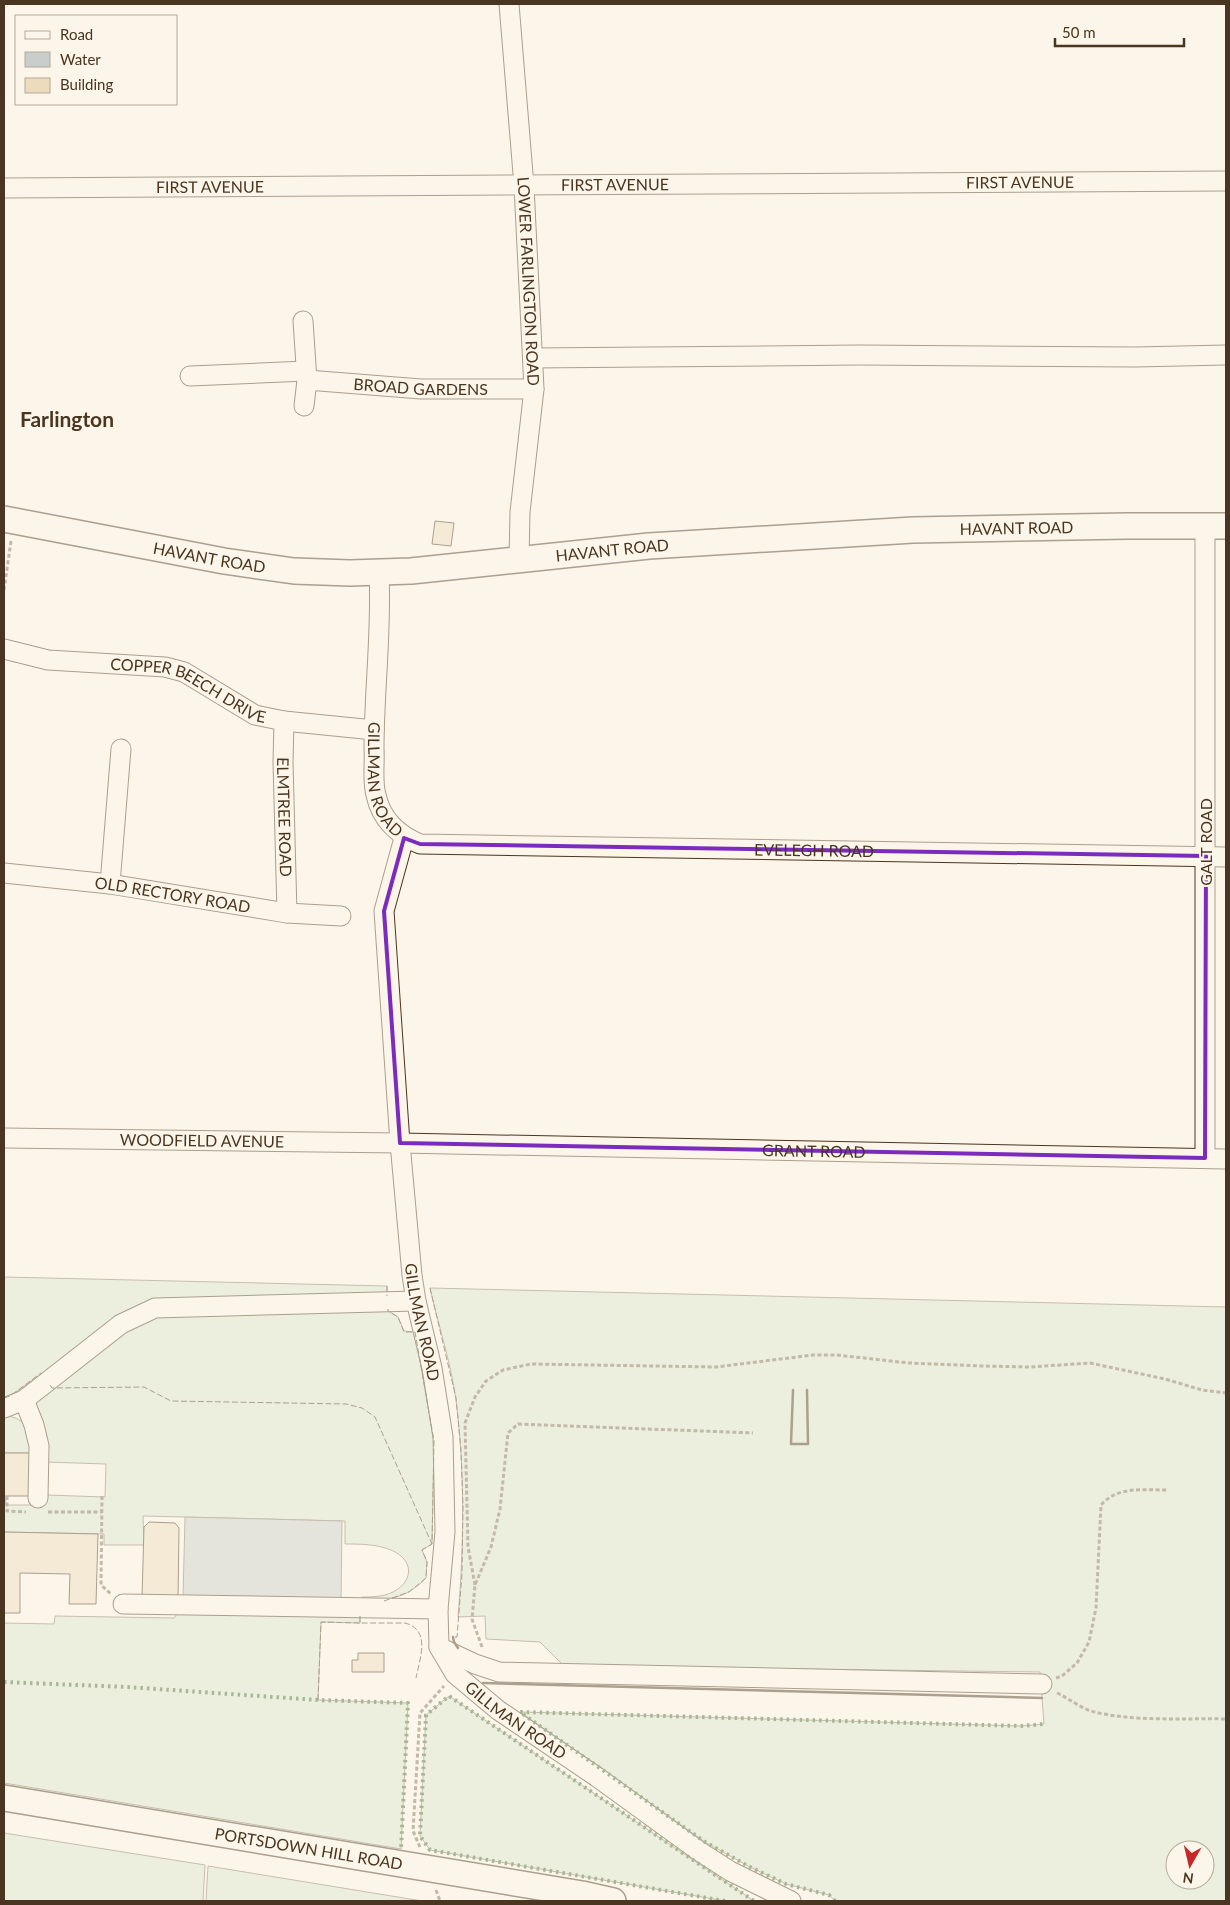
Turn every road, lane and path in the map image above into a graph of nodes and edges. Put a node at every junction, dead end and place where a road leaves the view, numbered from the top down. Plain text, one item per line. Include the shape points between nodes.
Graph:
1 (509, 4) edge
2 (1226, 181) edge
3 (524, 186) junction
4 (4, 188) edge
5 (303, 322) dead end
6 (1226, 355) edge
7 (533, 358) junction
8 (190, 376) dead end
9 (306, 376) junction
10 (534, 389) junction
11 (304, 406) dead end
12 (4, 519) edge
13 (1216, 526) edge
14 (10, 552) dead end
15 (519, 558) junction
16 (379, 572) junction
17 (4, 590) edge
18 (4, 649) edge
19 (284, 721) junction
20 (374, 730) junction
21 (121, 749) dead end
22 (404, 838) junction
23 (1206, 856) junction
24 (1226, 857) edge
25 (4, 873) edge
26 (110, 884) junction
27 (287, 913) junction
28 (341, 916) dead end
29 (4, 1138) edge
30 (400, 1143) junction
31 (1205, 1158) junction
32 (1226, 1159) edge
33 (416, 1301) junction
34 (1226, 1393) edge
35 (24, 1400) junction
36 (4, 1408) edge
37 (753, 1433) dead end
38 (1166, 1490) dead end
39 (102, 1496) dead end
40 (38, 1498) dead end
41 (475, 1585) junction
42 (123, 1604) joint
43 (438, 1609) junction
44 (439, 1647) junction
45 (499, 1672) junction
46 (454, 1674) junction
47 (1042, 1684) junction
48 (1226, 1718) edge
49 (4, 1798) edge
50 (430, 1869) junction
51 (440, 1901) edge
52 (613, 1901) edge
53 (791, 1901) edge

1 - 3 street, LOWER FARLINGTON ROAD
2 - 3 street, FIRST AVENUE
3 - 4 street, FIRST AVENUE
3 - 7 street, LOWER FARLINGTON ROAD
5 - 9 street
6 - 7 street
7 - 10 street, LOWER FARLINGTON ROAD
8 - 9 street, BROAD GARDENS
9 - 10 street, BROAD GARDENS via 420,389
9 - 11 street
10 - 15 street, LOWER FARLINGTON ROAD via 520,512
12 - 16 main road, HAVANT ROAD via 224,561 323,573
13 - 15 main road, HAVANT ROAD via 913,530 717,541
13 - 23 street, GALT ROAD
14 - 17 path
15 - 16 main road, HAVANT ROAD
16 - 20 street, GILLMAN ROAD via 381,606
18 - 19 street, COPPER BEECH DRIVE via 48,660 165,667 184,672 255,715
19 - 20 street, COPPER BEECH DRIVE
19 - 27 street, ELMTREE ROAD
20 - 22 street, GILLMAN ROAD via 375,794 382,812
21 - 26 street
22 - 23 street, EVELEGH ROAD via 420,844
22 - 30 street, GILLMAN ROAD via 384,911
23 - 24 street, EVELEGH ROAD
23 - 31 street, GALT ROAD
25 - 26 street, OLD RECTORY ROAD
26 - 27 street, OLD RECTORY ROAD
27 - 28 street, OLD RECTORY ROAD
29 - 30 street, WOODFIELD AVENUE
30 - 31 street, GRANT ROAD
30 - 33 street, GILLMAN ROAD
31 - 32 street, GRANT ROAD
33 - 35 street via 155,1308 121,1324
33 - 43 street, GILLMAN ROAD via 432,1368 443,1438 446,1532
34 - 41 path via 1090,1363 982,1366 813,1355 716,1367 531,1364 503,1370 480,1389 466,1423 468,1547
35 - 36 street
35 - 40 street via 39,1446
37 - 41 path via 518,1424 508,1433 500,1509 491,1547
38 - 47 path via 1126,1490 1108,1497 1101,1505 1096,1608 1089,1642 1077,1663 1062,1676
39 - 42 path via 101,1585
41 - 45 path via 472,1618 482,1650
42 - 43 street
43 - 44 street, GILLMAN ROAD
44 - 45 street
44 - 46 street, GILLMAN ROAD
45 - 47 street
46 - 50 path via 420,1713 413,1830
46 - 53 street, GILLMAN ROAD via 498,1710 699,1851 730,1871
47 - 48 path via 1089,1710 1107,1714
49 - 50 main road, PORTSDOWN HILL ROAD
50 - 51 path
50 - 52 main road, PORTSDOWN HILL ROAD

